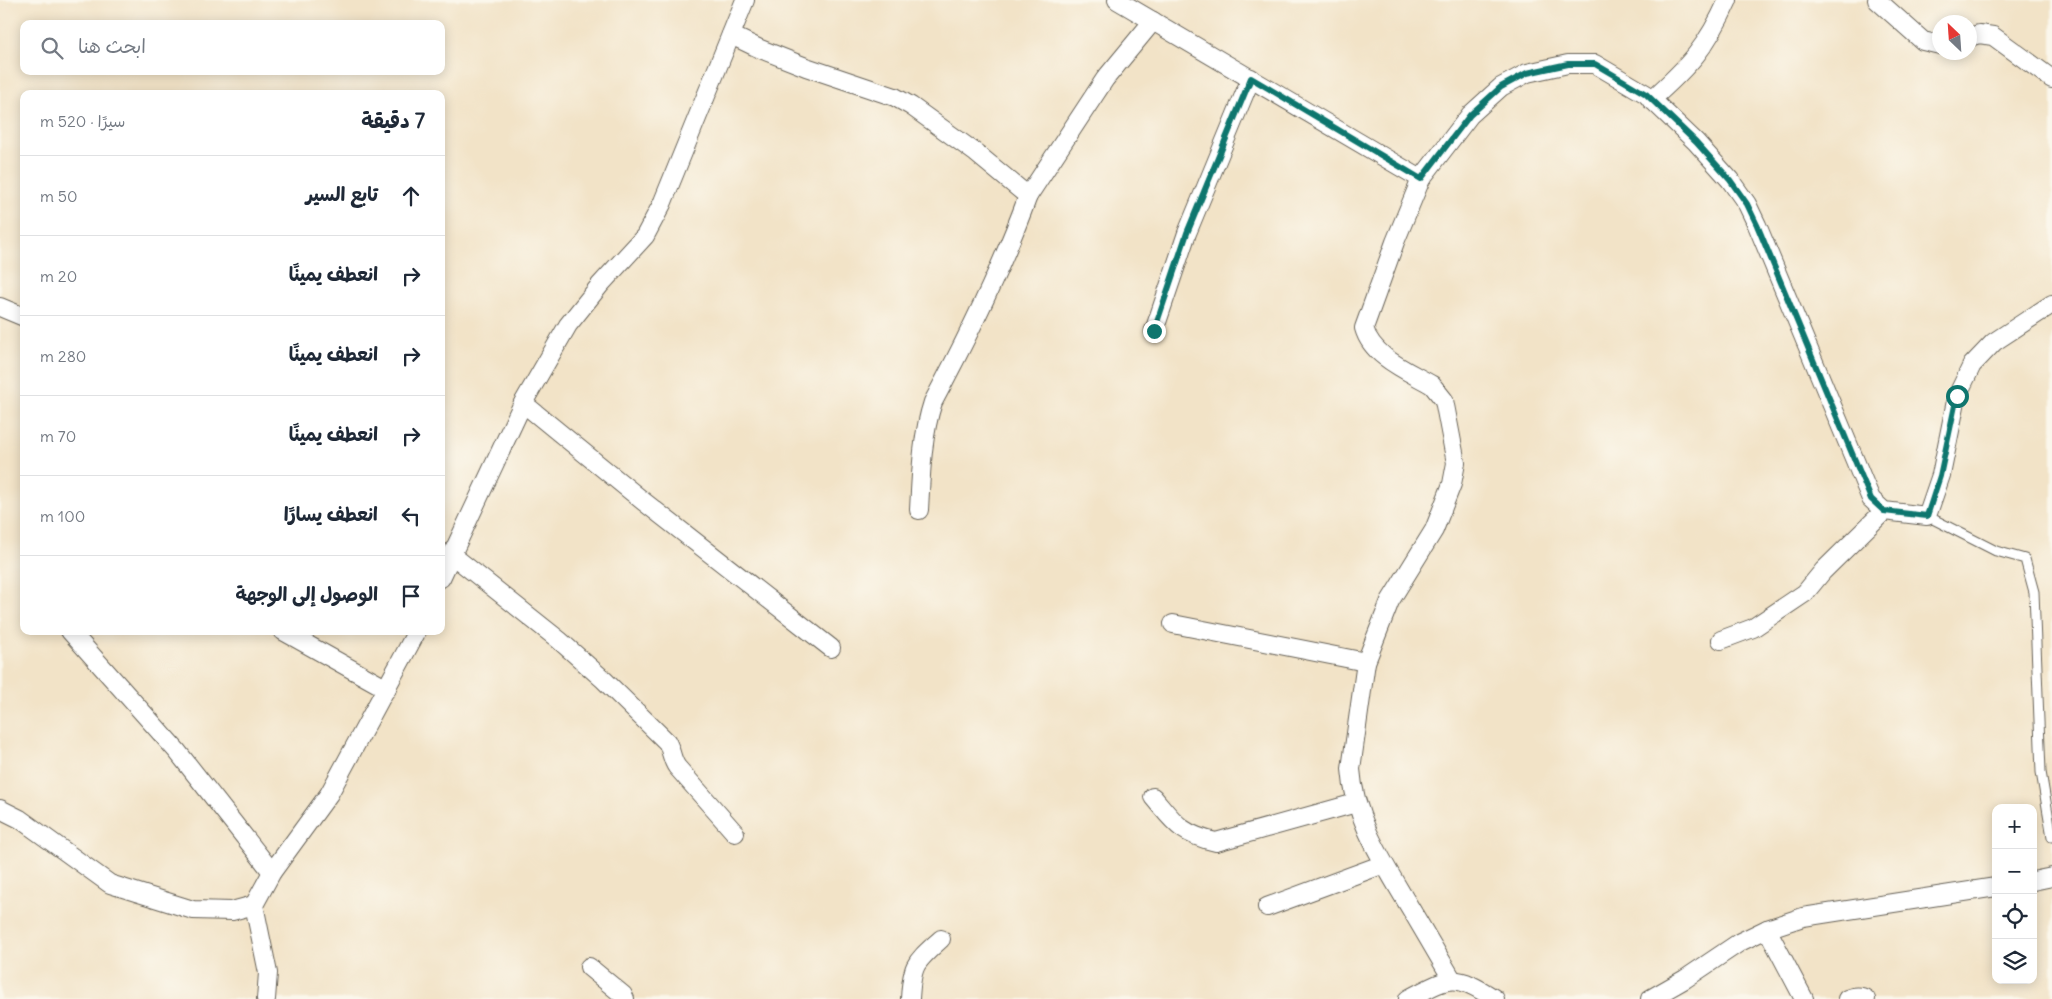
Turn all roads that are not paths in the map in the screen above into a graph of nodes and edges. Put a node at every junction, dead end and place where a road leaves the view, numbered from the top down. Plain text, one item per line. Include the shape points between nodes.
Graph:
1 (745, 0) edge
2 (1117, 0) edge
3 (1728, 0) edge
4 (1877, 0) edge
5 (1153, 21) junction
6 (731, 35) junction
7 (1977, 35) edge
8 (1932, 43) edge
9 (1251, 78) junction
10 (2052, 79) edge
11 (1651, 100) junction
12 (1421, 179) junction
13 (1028, 196) junction
14 (2052, 304) edge
15 (0, 307) edge
16 (20, 315) edge
17 (1154, 331) dead end
18 (523, 404) junction
19 (919, 510) dead end
20 (1884, 511) junction
21 (1927, 516) junction
22 (452, 554) junction
23 (445, 569) edge
24 (1173, 624) dead end
25 (74, 635) edge
26 (290, 635) edge
27 (415, 635) edge
28 (1721, 640) dead end
29 (831, 648) dead end
30 (1366, 662) junction
31 (387, 689) junction
32 (1153, 797) dead end
33 (1356, 803) junction
34 (0, 809) edge
35 (735, 833) dead end
36 (2052, 837) edge
37 (1384, 864) junction
38 (272, 872) junction
39 (2052, 878) edge
40 (2037, 880) edge
41 (1992, 888) edge
42 (254, 905) junction
43 (1267, 907) dead end
44 (1767, 929) junction
45 (941, 939) dead end
46 (589, 967) dead end
47 (1452, 979) junction
48 (266, 999) edge
49 (625, 999) edge
50 (910, 999) edge
51 (1408, 999) edge
52 (1495, 999) edge
53 (1650, 999) edge
54 (1804, 999) edge
55 (1847, 999) edge
56 (1866, 999) edge

1 - 6 street
2 - 5 street
3 - 11 street via 1701,50
4 - 8 street via 1923,41
5 - 9 street
5 - 13 street via 1105,79
6 - 13 street via 806,67 895,97 976,153
6 - 18 street via 662,204 645,236 568,325
7 - 10 street via 1993,36
9 - 12 street
9 - 17 street via 1187,233
11 - 12 street via 1595,64 1568,64 1527,73 1501,87 1470,115
11 - 20 street via 1696,142 1747,204 1871,499
12 - 30 street via 1394,242 1364,328 1380,353 1439,392 1444,400 1456,463 1452,484 1434,530 1390,601
13 - 19 street via 966,342 932,407 921,474
14 - 21 street via 1994,342 1972,365 1957,396 1940,476
15 - 16 street
18 - 22 street
18 - 29 street
20 - 21 street
20 - 28 street via 1805,593 1753,628
21 - 36 lane via 1996,551 2026,559 2034,592 2041,772
22 - 23 street
22 - 35 street via 559,640 667,742 677,768
24 - 30 street
25 - 38 street via 177,751
26 - 31 street
27 - 31 street
30 - 33 street via 1351,769
31 - 38 street via 329,794
32 - 33 street via 1181,830 1216,842
33 - 37 street
34 - 42 street via 20,819 110,884 193,910 232,911
37 - 43 street
37 - 47 street
38 - 42 street
39 - 40 street
41 - 44 street via 1803,917
42 - 48 street via 268,973
44 - 53 street via 1740,942
44 - 54 street
45 - 50 street via 916,962
46 - 49 street
47 - 51 street
47 - 52 street via 1479,988
55 - 56 street via 1852,996

